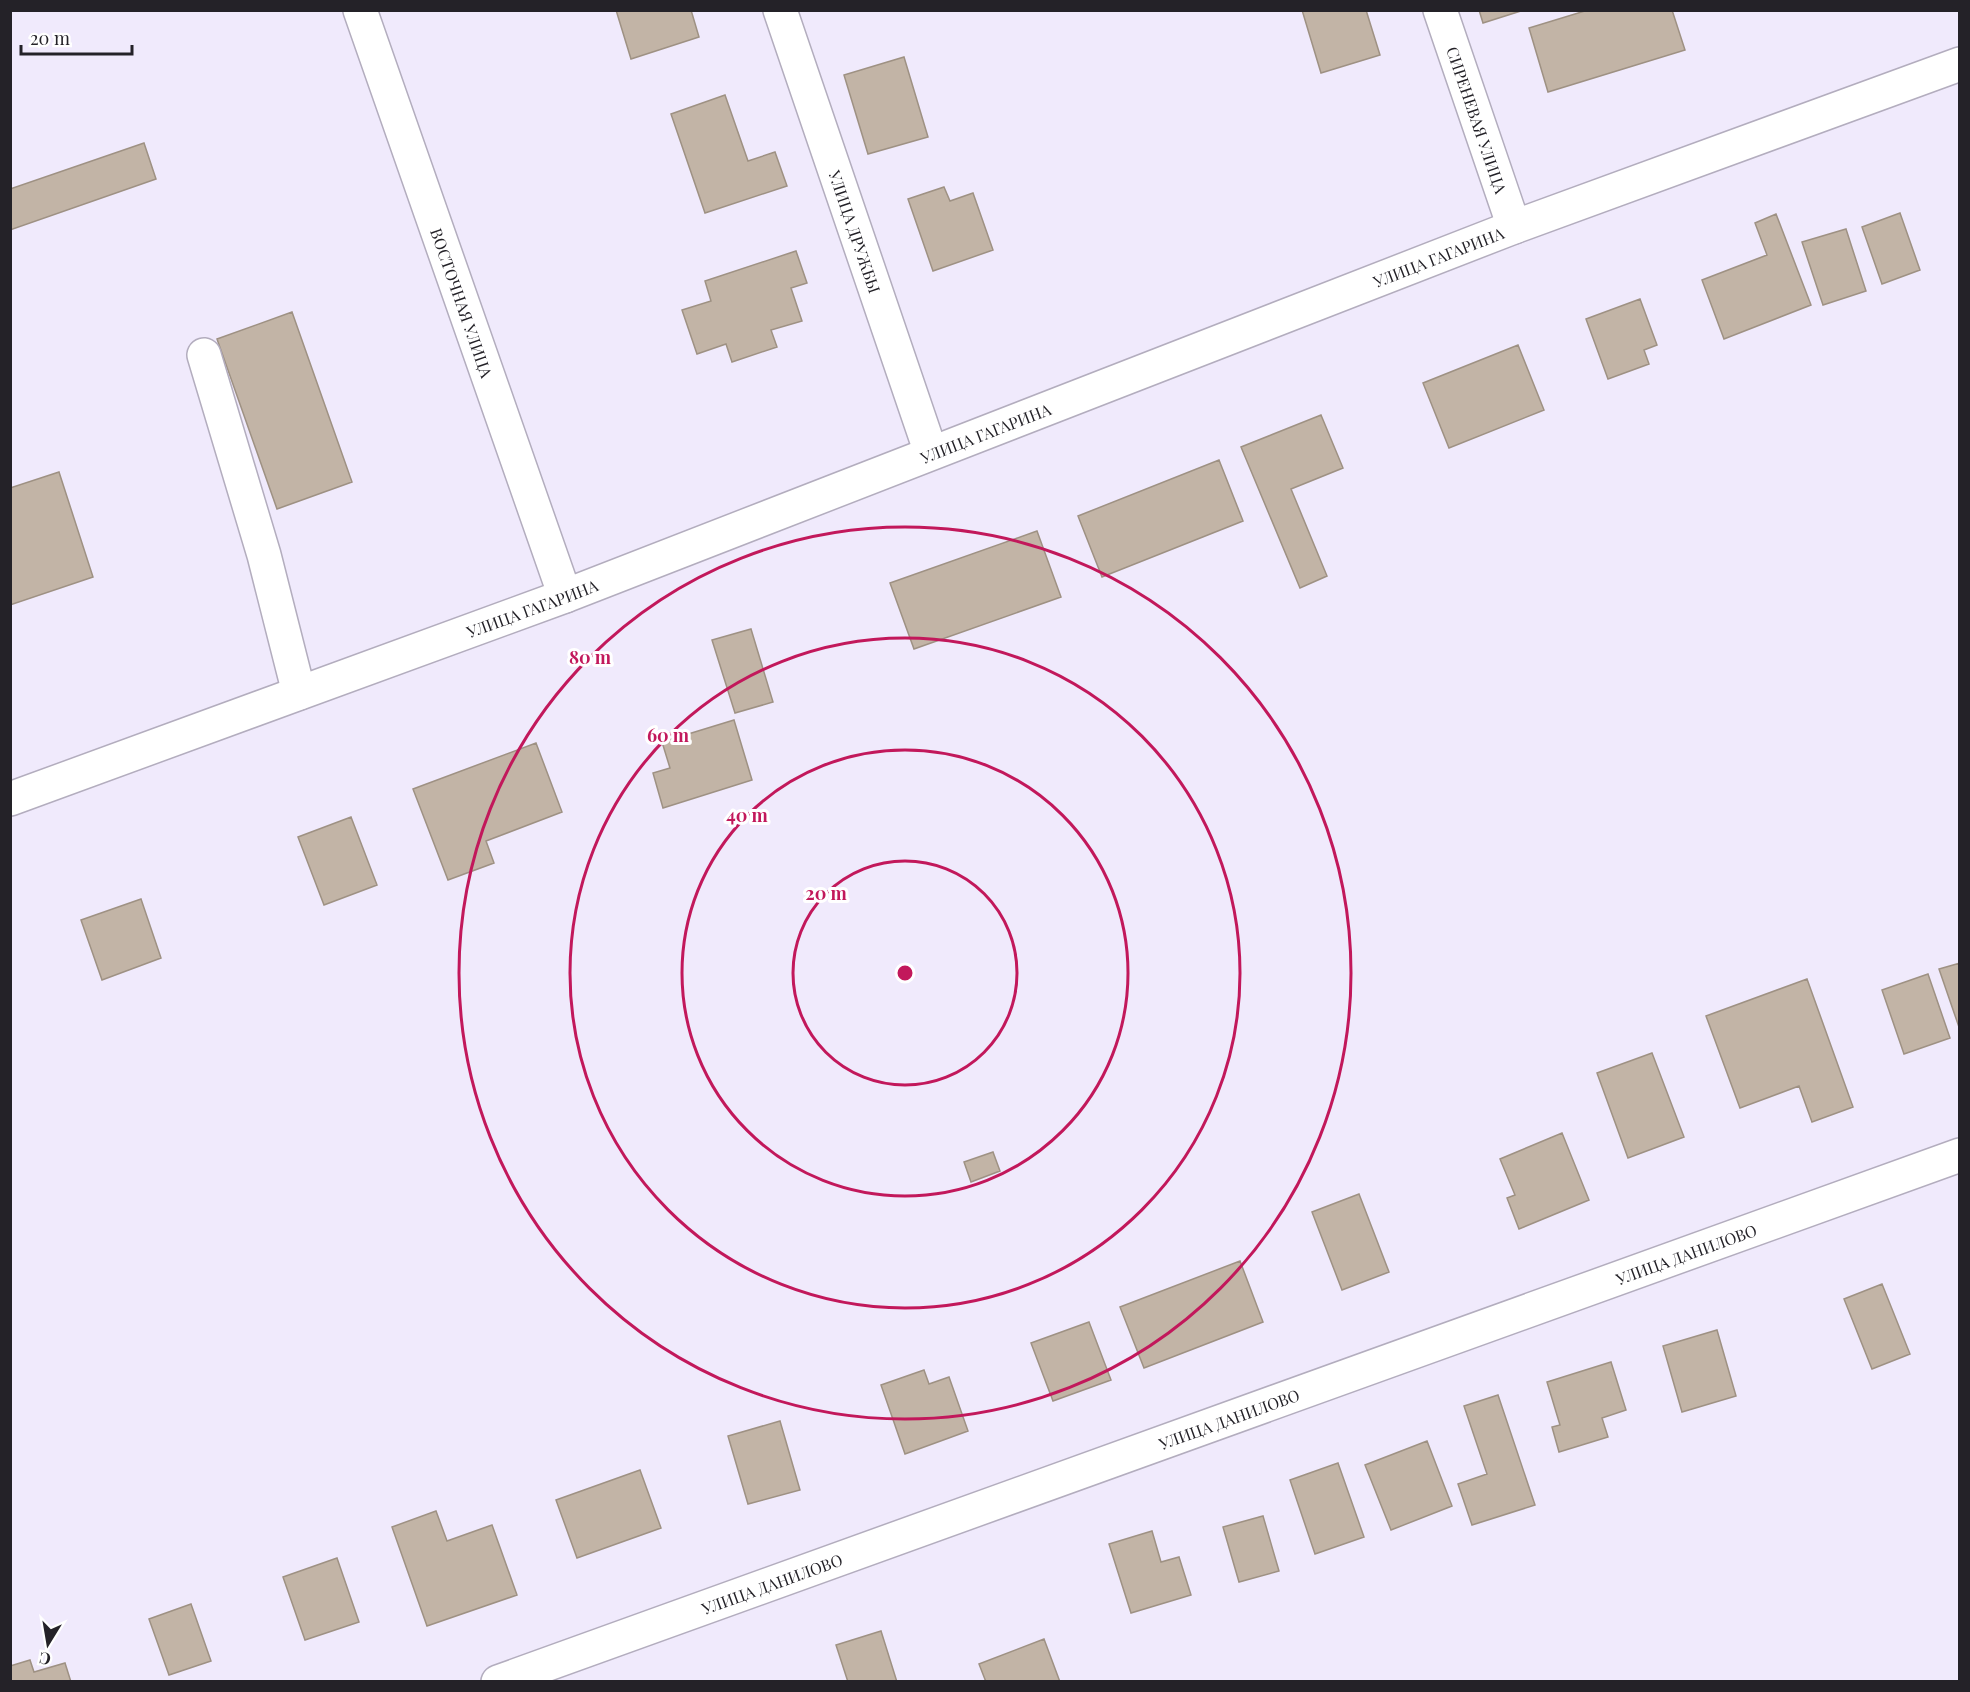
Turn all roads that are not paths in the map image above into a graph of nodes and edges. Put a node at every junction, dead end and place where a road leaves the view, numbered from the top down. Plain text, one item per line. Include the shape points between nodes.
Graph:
1 (360, 10) edge
2 (780, 10) edge
3 (1440, 10) edge
4 (1959, 64) edge
5 (1514, 227) junction
6 (204, 355) dead end
7 (932, 453) junction
8 (565, 596) junction
9 (299, 693) junction
10 (10, 799) edge
11 (1959, 1155) edge
12 (498, 1682) edge

1 - 8 street, ВОСТОЧНАЯ УЛИЦА
2 - 7 street, УЛИЦА ДРУЖБЫ
3 - 5 street, СИРЕНЕВАЯ УЛИЦА
4 - 5 street, УЛИЦА ГАГАРИНА
5 - 7 street, УЛИЦА ГАГАРИНА
6 - 9 street via 264,555
7 - 8 street, УЛИЦА ГАГАРИНА
8 - 9 street, УЛИЦА ГАГАРИНА
9 - 10 street, УЛИЦА ГАГАРИНА
11 - 12 street, УЛИЦА ДАНИЛОВО

